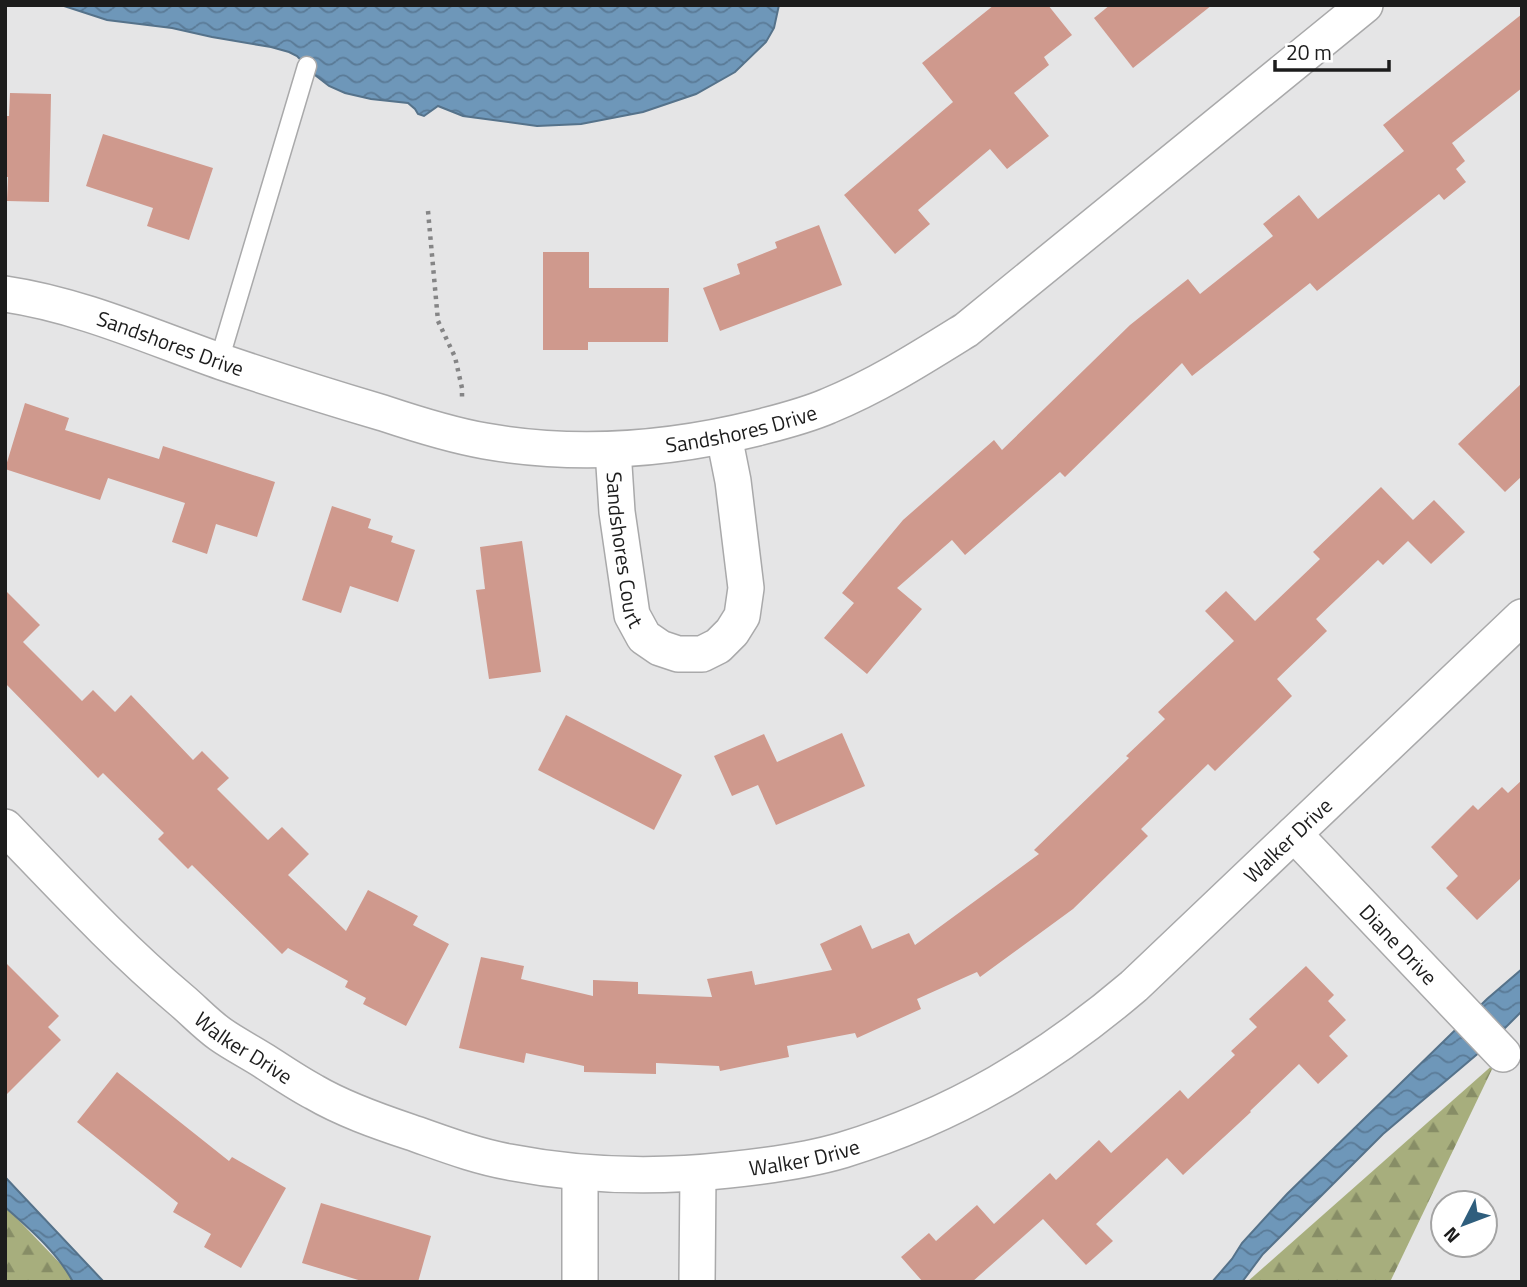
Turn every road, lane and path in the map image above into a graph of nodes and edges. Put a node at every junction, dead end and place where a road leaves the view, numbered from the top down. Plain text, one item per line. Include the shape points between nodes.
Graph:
1 (1365, 5) edge
2 (307, 66) dead end
3 (428, 211) dead end
4 (5, 295) edge
5 (219, 361) junction
6 (460, 435) junction
7 (724, 436) junction
8 (613, 450) junction
9 (1522, 617) edge
10 (5, 827) edge
11 (1294, 834) junction
12 (1503, 1054) dead end
13 (580, 1173) junction
14 (698, 1174) junction
15 (580, 1282) edge
16 (697, 1282) edge

1 - 7 street, Sandshores Drive via 966,330 898,372 827,407
2 - 5 lane
3 - 6 path via 438,321 455,357 462,388
4 - 5 street, Sandshores Drive via 58,305
5 - 6 street, Sandshores Drive
6 - 8 street, Sandshores Drive via 549,449
7 - 8 street, Sandshores Drive
7 - 8 street, Sandshores Court via 746,588 742,616 732,632 702,653 678,654 660,648 644,637 632,615
9 - 11 street, Walker Drive
10 - 13 street, Walker Drive via 94,919 220,1034 315,1093 455,1148 507,1162
11 - 12 street, Diane Drive
11 - 14 street, Walker Drive via 1110,1007 1029,1065 967,1101 843,1150
13 - 14 street, Walker Drive
13 - 15 street
14 - 16 street

